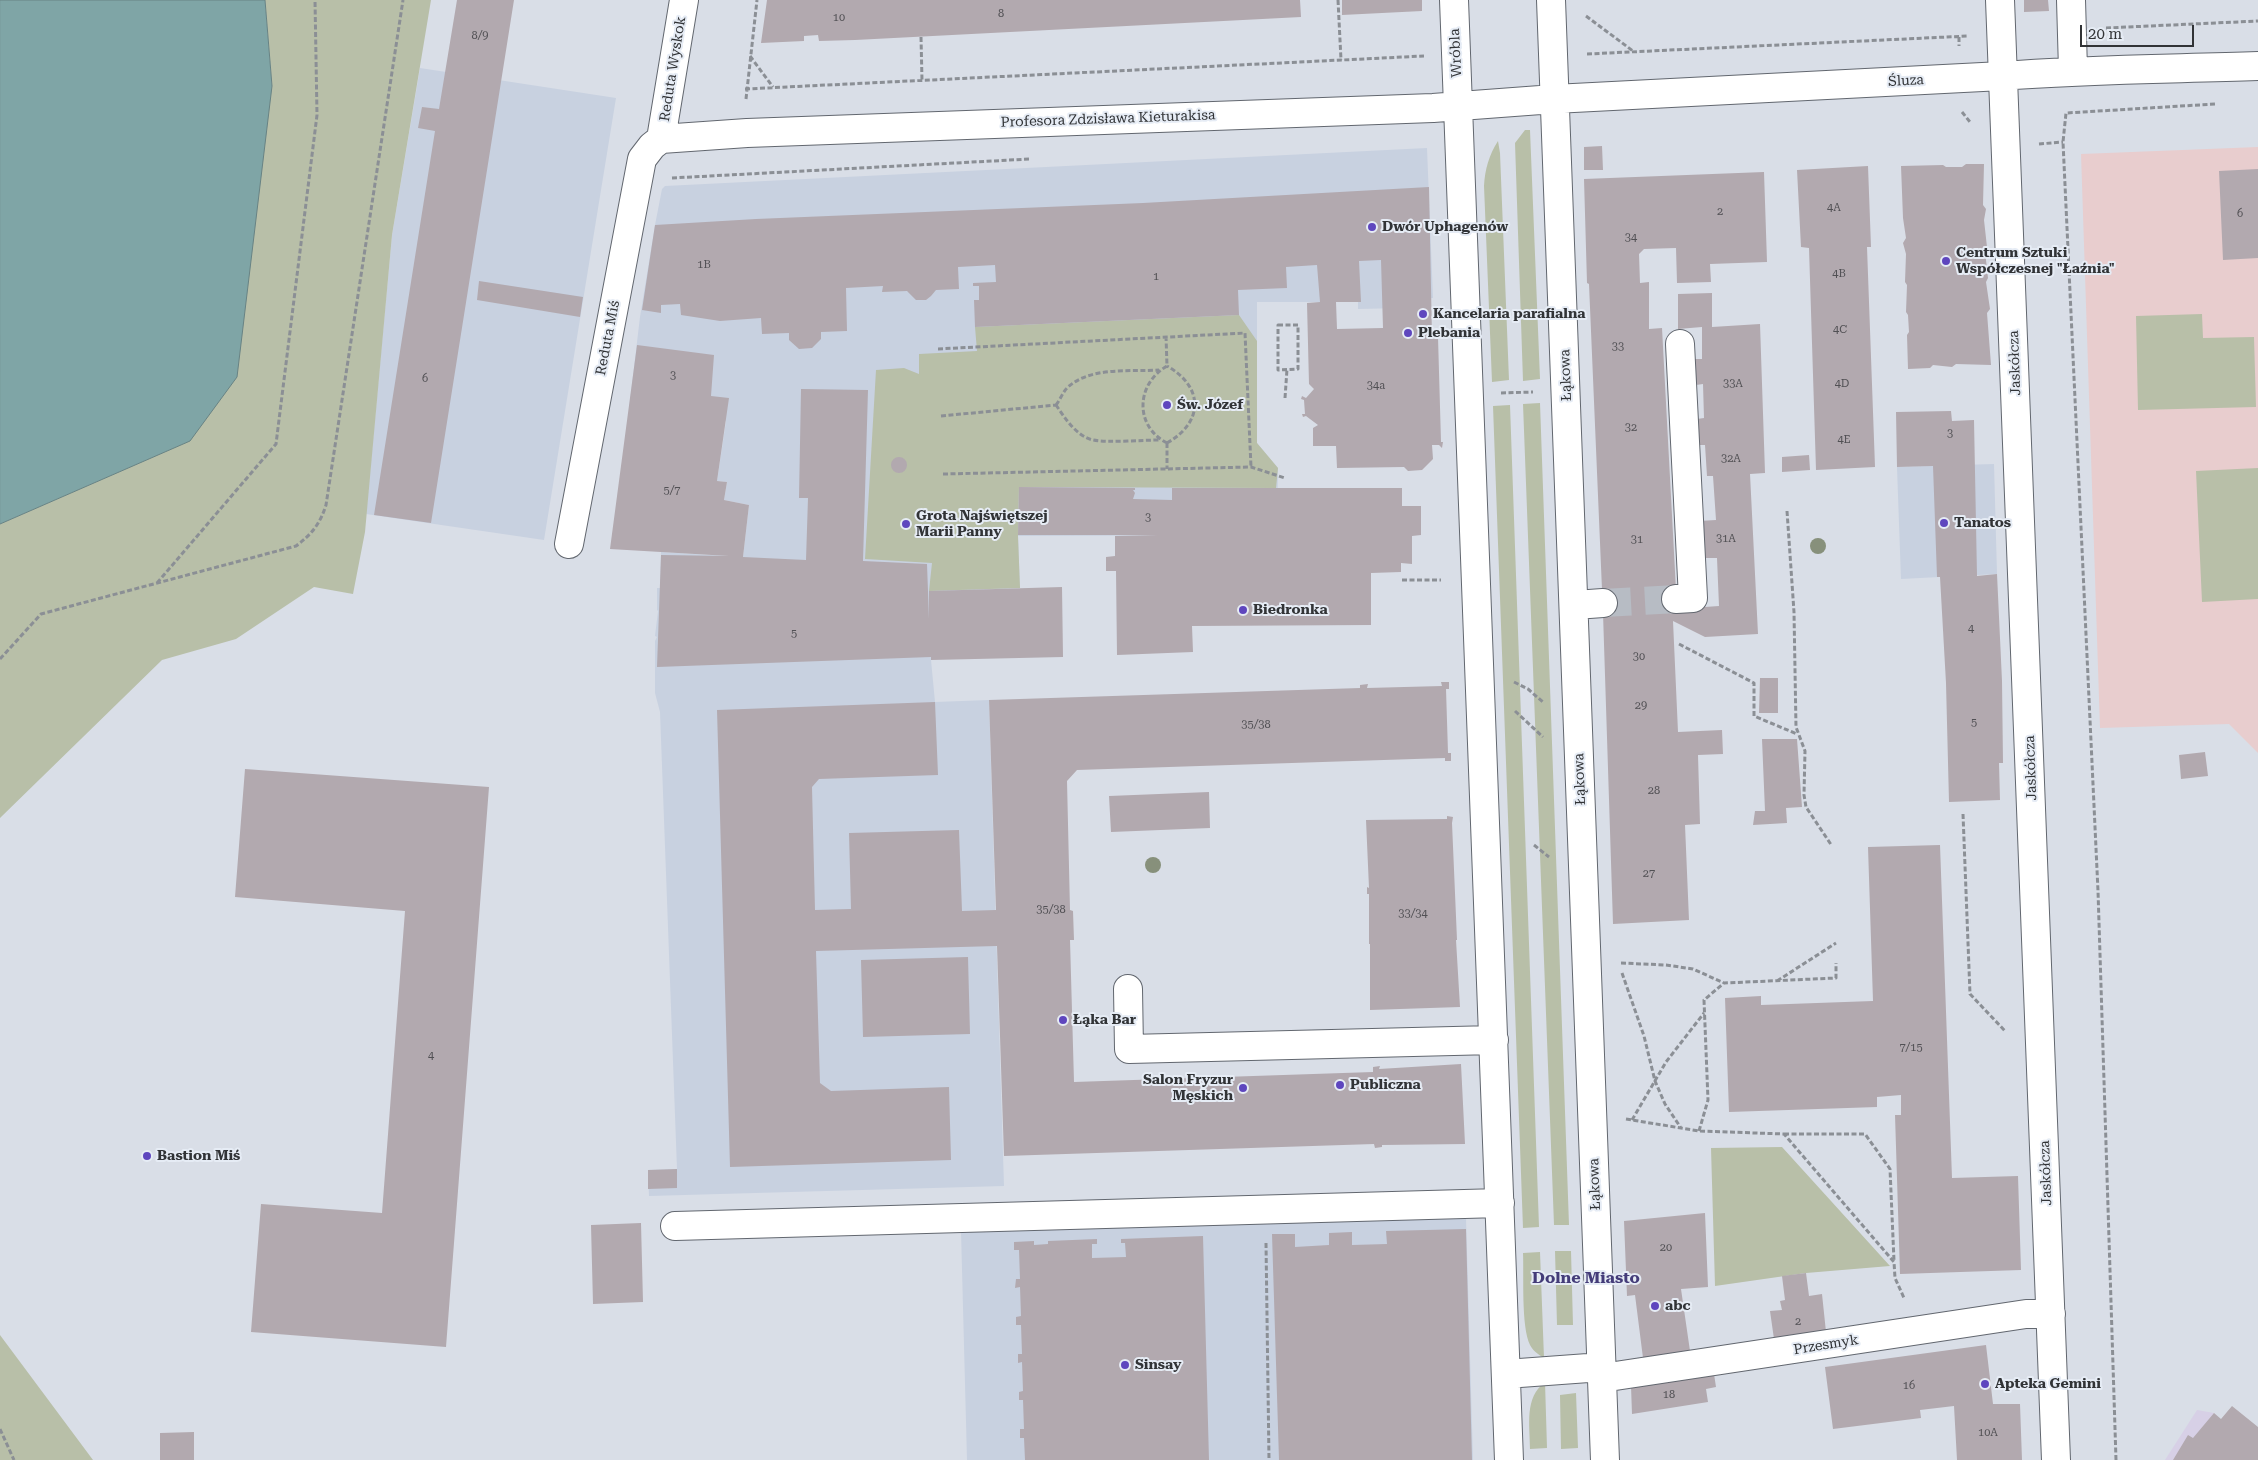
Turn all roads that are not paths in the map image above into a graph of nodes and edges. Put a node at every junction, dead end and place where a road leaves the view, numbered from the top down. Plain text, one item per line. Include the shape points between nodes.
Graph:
1 (684, 0) edge
2 (1454, 0) edge
3 (1551, 0) edge
4 (2000, 0) edge
5 (2071, 0) edge
6 (2258, 66) edge
7 (2073, 70) junction
8 (2002, 76) junction
9 (1554, 99) junction
10 (1459, 106) junction
11 (662, 139) junction
12 (1680, 344) dead end
13 (569, 544) dead end
14 (1676, 599) tunnel mouth
15 (1603, 603) tunnel mouth
16 (1575, 605) junction
17 (1128, 989) dead end
18 (1494, 1040) junction
19 (1500, 1203) junction
20 (675, 1226) dead end
21 (2051, 1314) junction
22 (1602, 1373) junction
23 (1506, 1374) junction
24 (1509, 1460) edge
25 (1605, 1460) edge
26 (2056, 1460) edge

1 - 11 street, Reduta Wyskok
2 - 10 street, Wróbla
3 - 9 street
4 - 8 street, Jaskółcza
5 - 7 street
6 - 7 street, Śluza
7 - 8 street, Śluza
8 - 9 street, Śluza
8 - 21 street, Jaskółcza
9 - 10 street, Profesora Zdzisława Kieturakisa
9 - 16 street, Łąkowa
10 - 11 street, Profesora Zdzisława Kieturakisa
10 - 18 street
11 - 13 street, Reduta Miś via 642,159
12 - 14 street via 1693,598
15 - 16 street
16 - 22 street, Łąkowa
17 - 18 street via 1128,1049
18 - 19 street
19 - 20 street
19 - 23 street
21 - 22 street, Przesmyk via 2026,1314
21 - 26 street, Jaskółcza
22 - 23 street, Przesmyk
22 - 25 street, Łąkowa
23 - 24 street

